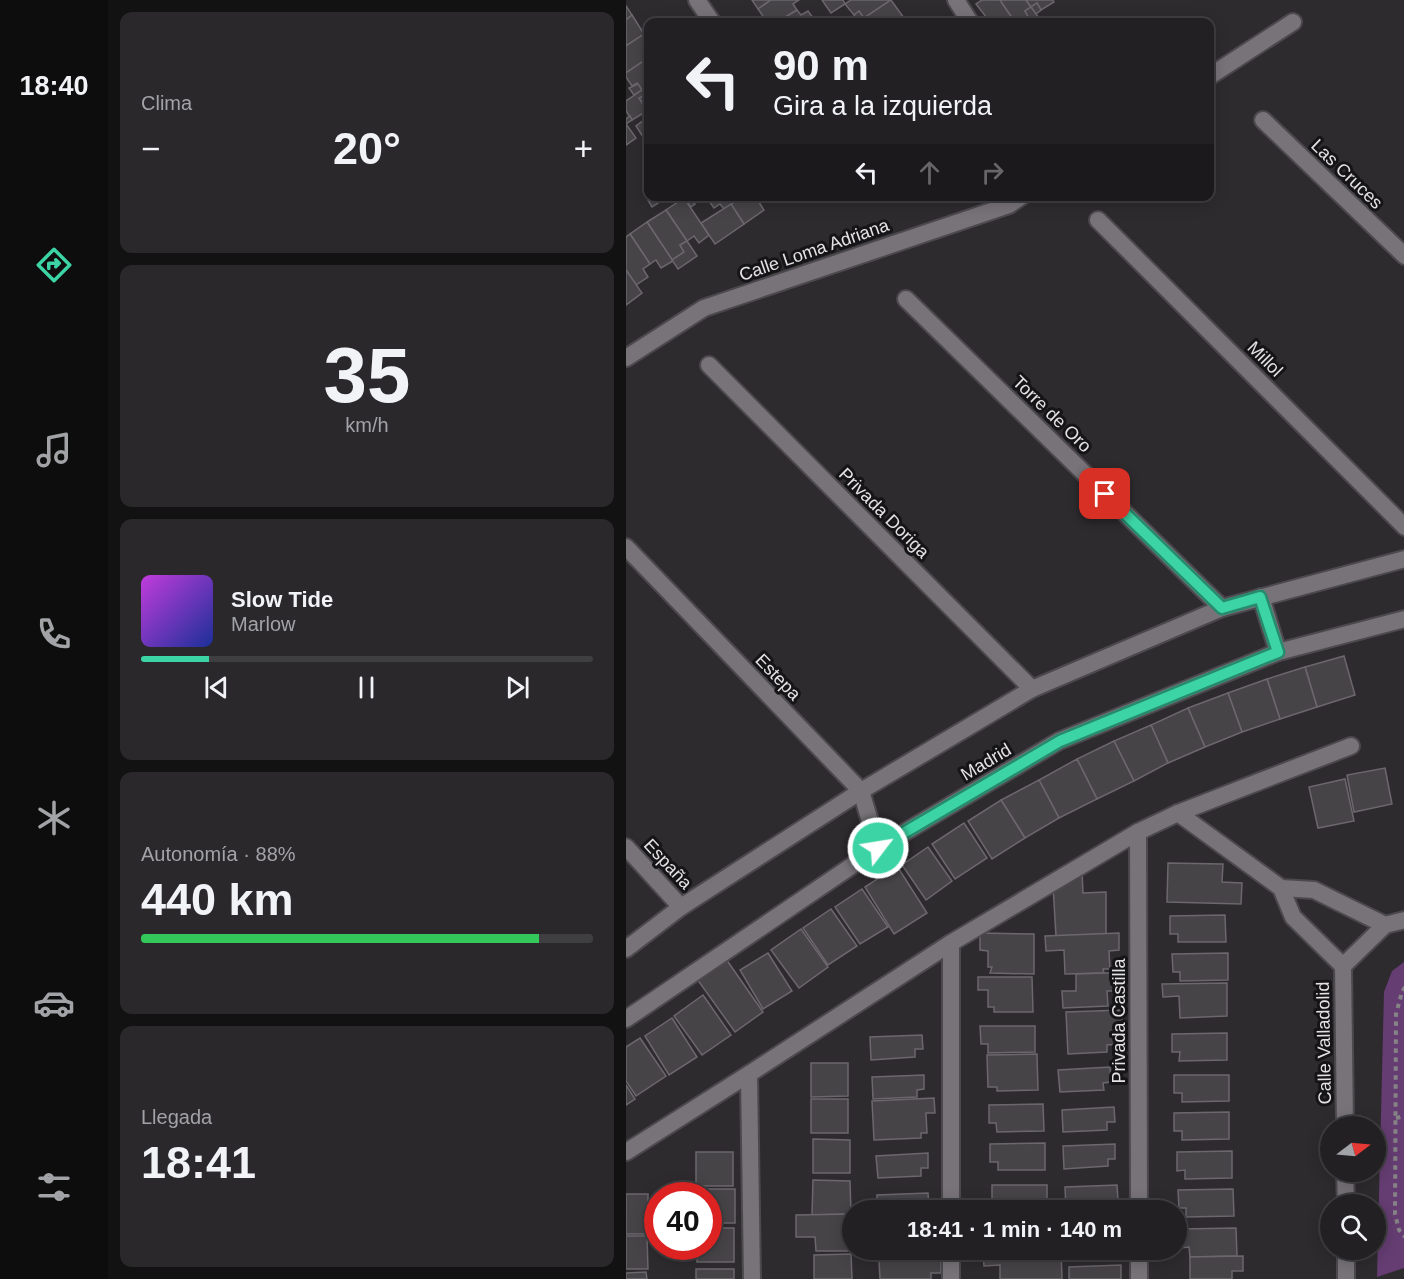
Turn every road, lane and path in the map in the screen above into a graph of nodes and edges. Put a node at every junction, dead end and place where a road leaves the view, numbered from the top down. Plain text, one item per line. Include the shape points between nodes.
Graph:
1 (697, 0) edge
2 (956, 0) edge
3 (709, 18) edge
4 (967, 18) edge
5 (1293, 22) dead end
6 (1214, 73) edge
7 (1263, 120) dead end
8 (1015, 201) edge
9 (1098, 220) dead end
10 (1404, 256) edge
11 (906, 299) dead end
12 (626, 358) edge
13 (709, 365) dead end
14 (1404, 527) edge
15 (626, 547) edge
16 (1404, 559) edge
17 (1260, 597) junction
18 (1222, 608) junction
19 (1404, 619) edge
20 (1278, 652) junction
21 (1032, 689) junction
22 (1351, 746) dead end
23 (861, 791) junction
24 (1178, 813) junction
25 (1138, 832) junction
26 (626, 848) edge
27 (878, 848) junction
28 (1281, 888) junction
29 (681, 907) junction
30 (1404, 920) edge
31 (1385, 925) junction
32 (951, 943) junction
33 (626, 949) edge
34 (1343, 966) junction
35 (1404, 987) edge
36 (626, 1019) edge
37 (749, 1074) junction
38 (1345, 1116) edge
39 (1404, 1116) edge
40 (1396, 1118) junction
41 (626, 1152) edge
42 (951, 1200) edge
43 (1139, 1200) edge
44 (1404, 1237) edge
45 (951, 1260) edge
46 (1139, 1260) edge
47 (1346, 1260) edge
48 (752, 1279) edge
49 (951, 1279) edge
50 (1139, 1279) edge
51 (1346, 1279) edge

1 - 3 street
2 - 4 street
5 - 6 street
7 - 10 street, Las Cruces
8 - 12 street, Calle Loma Adriana via 704,308
9 - 14 street, Millol
11 - 18 street, Torre de Oro
13 - 21 street, Privada Doriga
15 - 23 street, Estepa
16 - 17 street
17 - 18 street
17 - 20 street
18 - 21 street
19 - 20 street, Madrid
20 - 27 street, Madrid via 1060,741
21 - 23 street
22 - 24 street
23 - 27 street, Estepa
23 - 29 street
24 - 25 street
24 - 28 street
25 - 32 street
25 - 43 street, Privada Castilla
26 - 29 street, España
27 - 36 street, Madrid
28 - 31 street via 1314,890
28 - 34 street via 1292,917
29 - 33 street
30 - 31 street, Calle Valladolid
31 - 34 street, Calle Valladolid
32 - 37 street
32 - 42 street
34 - 38 street, Calle Valladolid
35 - 40 path via 1396,1014
37 - 41 street
37 - 48 street
39 - 40 path
40 - 44 path via 1395,1214
45 - 49 street
46 - 50 street
47 - 51 street

